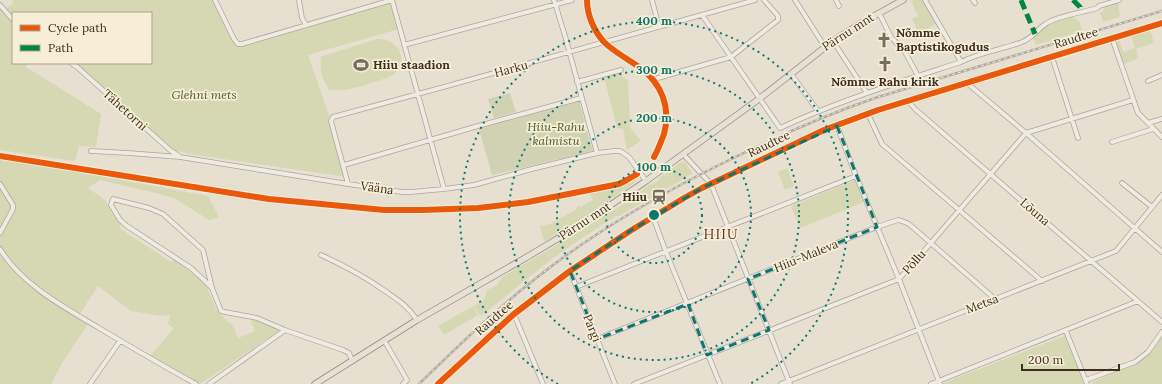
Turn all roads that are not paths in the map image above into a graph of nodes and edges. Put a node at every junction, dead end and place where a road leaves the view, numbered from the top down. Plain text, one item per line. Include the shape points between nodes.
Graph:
1 (216, 0) edge
2 (299, 0) edge
3 (392, 0) edge
4 (572, 0) edge
5 (652, 0) edge
6 (755, 0) edge
7 (764, 0) edge
8 (795, 0) edge
9 (836, 0) edge
10 (903, 0) edge
11 (925, 0) edge
12 (1119, 0) edge
13 (748, 1) edge
14 (555, 2) edge
15 (0, 5) edge
16 (839, 6) dead end
17 (879, 13) junction
18 (702, 15) junction
19 (12, 19) edge
20 (1160, 24) edge
21 (306, 25) junction
22 (659, 27) junction
23 (1162, 28) edge
24 (1112, 38) junction
25 (833, 41) junction
26 (404, 45) junction
27 (825, 47) junction
28 (570, 53) junction
29 (731, 57) junction
30 (1052, 57) junction
31 (961, 62) junction
32 (72, 64) edge
33 (621, 70) dead end
34 (791, 74) junction
35 (1162, 75) edge
36 (918, 76) junction
37 (658, 78) dead end
38 (1148, 81) dead end
39 (578, 82) junction
40 (967, 83) junction
41 (867, 93) junction
42 (418, 94) junction
43 (581, 98) junction
44 (759, 99) junction
45 (1133, 100) junction
46 (908, 101) junction
47 (818, 111) junction
48 (868, 114) junction
49 (1072, 118) junction
50 (1162, 119) edge
51 (1148, 124) junction
52 (837, 126) junction
53 (1153, 129) junction
54 (1026, 133) junction
55 (1162, 137) edge
56 (1078, 138) dead end
57 (430, 140) junction
58 (1112, 142) dead end
59 (91, 151) dead end
60 (597, 153) junction
61 (683, 154) junction
62 (180, 157) junction
63 (689, 161) junction
64 (669, 164) junction
65 (344, 165) junction
66 (991, 174) junction
67 (856, 176) junction
68 (646, 181) junction
69 (1122, 183) dead end
70 (0, 184) edge
71 (348, 184) junction
72 (711, 184) junction
73 (444, 189) junction
74 (1162, 195) edge
75 (1152, 207) junction
76 (959, 210) junction
77 (653, 216) junction
78 (2, 223) edge
79 (727, 227) junction
80 (877, 228) junction
81 (1134, 228) junction
82 (0, 232) edge
83 (930, 244) junction
84 (0, 249) edge
85 (666, 252) junction
86 (1162, 252) edge
87 (321, 255) dead end
88 (1091, 261) junction
89 (570, 271) junction
90 (748, 279) junction
91 (899, 279) junction
92 (1042, 281) junction
93 (576, 287) junction
94 (212, 288) junction
95 (995, 299) junction
96 (1138, 301) junction
97 (688, 304) junction
98 (514, 314) junction
99 (417, 320) junction
100 (1162, 322) edge
101 (286, 330) junction
102 (769, 330) junction
103 (918, 330) junction
104 (1066, 330) junction
105 (1162, 332) edge
106 (597, 339) junction
107 (384, 340) junction
108 (120, 341) junction
109 (707, 355) junction
110 (352, 360) junction
111 (789, 382) edge
112 (940, 382) edge
113 (1086, 382) edge
114 (90, 384) edge
115 (196, 384) edge
116 (209, 384) edge
117 (315, 384) edge
118 (403, 384) edge
119 (438, 384) edge
120 (543, 384) edge
121 (615, 384) edge
122 (634, 384) edge
123 (720, 384) edge
124 (781, 384) edge
125 (931, 384) edge

1 - 21 street via 238,44
2 - 21 street
3 - 21 street
3 - 26 street
4 - 14 street
5 - 22 street
6 - 13 street, Harku
7 - 29 street via 778,16 778,20
8 - 27 street
9 - 16 street
10 - 17 main road, Pärnu mnt
11 - 31 street
12 - 31 street, Raudtee via 1048,22 1023,41 972,56
13 - 18 street, Harku
14 - 26 street
14 - 28 street
15 - 19 street
17 - 25 main road, Pärnu mnt
17 - 36 street via 891,37 905,53
18 - 22 street, Harku
18 - 29 street
20 - 23 street
20 - 24 street, Raudtee
22 - 28 street, Harku
24 - 30 street, Raudtee
24 - 45 street
25 - 27 main road, Pärnu mnt
25 - 41 street
26 - 42 street
27 - 34 main road, Pärnu mnt
28 - 39 street
28 - 42 street, Harku
29 - 37 street
29 - 44 street
30 - 40 street, Raudtee
30 - 49 street
31 - 36 street, Raudtee
32 - 62 street, Tähetorni
33 - 39 street
34 - 44 main road, Pärnu mnt
34 - 47 street
35 - 38 street
36 - 41 street, Raudtee
39 - 43 street
40 - 46 street, Raudtee
40 - 54 street
41 - 47 street, Raudtee
42 - 57 street
42 - 65 street, Harku via 333,117 331,121
43 - 57 street
43 - 60 street
44 - 47 street, Raudtee via 780,128
44 - 61 main road, Pärnu mnt
45 - 49 street
45 - 51 street via 1138,113
46 - 48 street, Raudtee
46 - 66 street, Lõuna
48 - 52 street, Raudtee
48 - 76 street via 882,144
49 - 54 street
49 - 56 street
50 - 51 street
51 - 53 street
52 - 67 street
52 - 72 street, Raudtee
53 - 55 street
53 - 58 street
54 - 66 street, Põllu
54 - 81 street
57 - 65 street
57 - 73 street
59 - 62 street, Vääna
60 - 68 street, Vääna via 614,151 625,154
60 - 73 street, Vääna via 485,182
61 - 63 street
61 - 64 main road, Pärnu mnt
62 - 71 street, Vääna
63 - 64 street via 683,159
63 - 72 street
64 - 68 main road, Pärnu mnt
65 - 71 street, Harku
66 - 76 street, Põllu
66 - 88 street, Lõuna
67 - 79 street
67 - 80 street
68 - 99 main road, Pärnu mnt via 555,240
69 - 75 street
70 - 78 street via 13,209
71 - 73 street, Vääna via 402,192
72 - 77 street, Raudtee
72 - 79 street
74 - 75 street, Metsa
75 - 81 street, Metsa
76 - 83 street, Põllu
76 - 92 street
77 - 85 street
77 - 89 street, Raudtee
78 - 82 street
79 - 85 street
79 - 90 street
80 - 83 street, Hiiu-Maleva via 898,220 902,221 909,224
80 - 90 street, Hiiu-Maleva
80 - 91 street
81 - 86 street
81 - 88 street, Metsa via 1116,251
83 - 91 street, Põllu
83 - 95 street, Hiiu-Maleva
84 - 108 street via 19,272 51,300
85 - 93 street
85 - 97 street
87 - 99 street via 379,287 408,307
88 - 92 street, Metsa
88 - 96 street, Lõuna
89 - 93 street, Pargi
89 - 98 street, Raudtee
90 - 97 street, Hiiu-Maleva
90 - 102 street
91 - 102 street, Põllu
91 - 103 street
92 - 95 street, Metsa
93 - 106 street, Pargi
94 - 94 street via 190,268 120,220 111,206 113,199 163,214 203,250
94 - 101 street via 221,311 257,318
95 - 103 street, Metsa
96 - 100 street, Lõuna
96 - 104 street
97 - 106 street, Hiiu-Maleva
97 - 109 street
98 - 119 street, Raudtee
98 - 120 street
99 - 107 main road, Pärnu mnt
101 - 110 street via 343,350 349,353
101 - 116 street
102 - 109 street, Põllu
102 - 111 street
103 - 111 street, Metsa
103 - 112 street
104 - 112 street
104 - 113 street
105 - 113 street via 1148,352 1136,362
106 - 121 street, Pargi
107 - 110 main road, Pärnu mnt
107 - 118 street via 407,380
108 - 114 street
108 - 115 street
109 - 122 street, Põllu
109 - 123 street
110 - 117 main road, Pärnu mnt
111 - 124 street, Metsa
112 - 125 street

